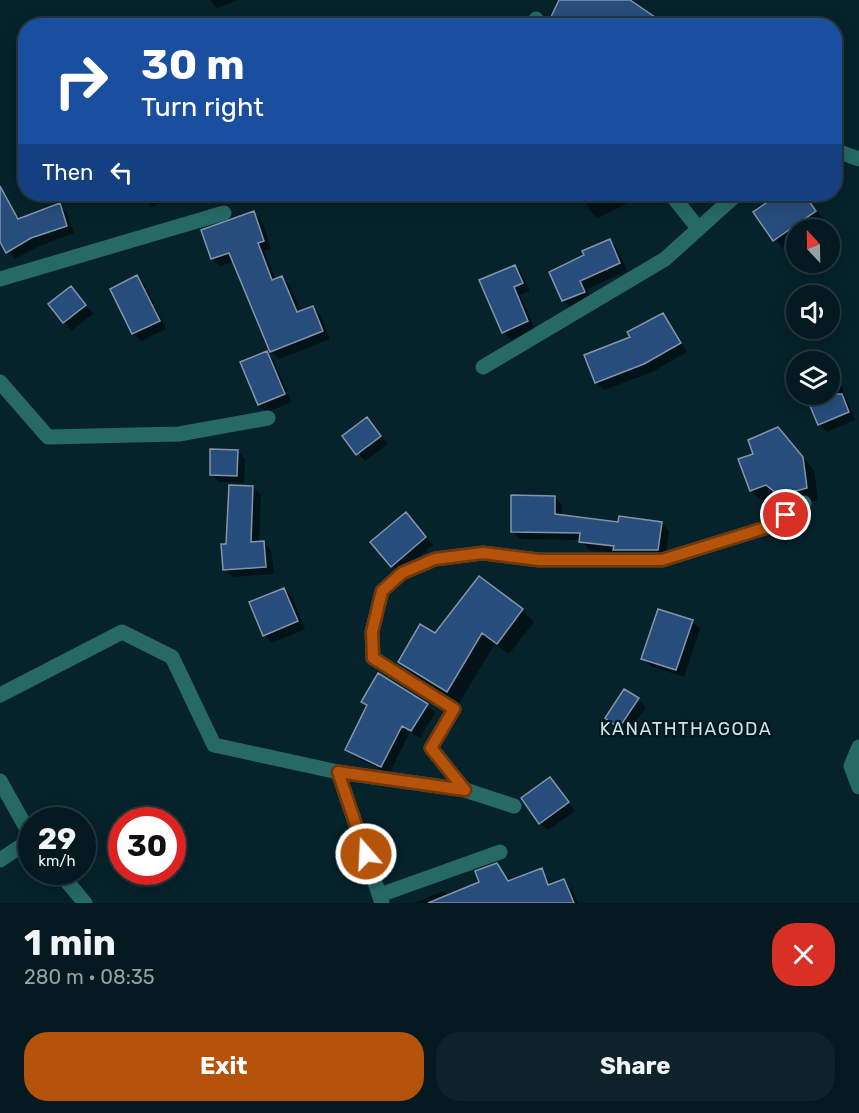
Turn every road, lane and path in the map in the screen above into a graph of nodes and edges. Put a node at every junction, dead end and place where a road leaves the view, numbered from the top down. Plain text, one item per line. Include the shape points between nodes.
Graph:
1 (842, 153) edge
2 (859, 159) edge
3 (677, 201) edge
4 (729, 201) edge
5 (224, 213) dead end
6 (698, 228) junction
7 (0, 279) edge
8 (483, 367) dead end
9 (0, 382) edge
10 (268, 418) dead end
11 (804, 503) dead end
12 (0, 695) edge
13 (859, 747) edge
14 (338, 772) junction
15 (0, 781) edge
16 (859, 787) edge
17 (465, 790) junction
18 (514, 806) dead end
19 (18, 814) edge
20 (18, 848) edge
21 (500, 852) dead end
22 (0, 860) edge
23 (70, 885) edge
24 (381, 899) edge
25 (85, 903) edge

1 - 2 street
3 - 6 street
4 - 6 street
5 - 7 street
6 - 8 street via 665,259
9 - 10 street via 48,437 179,434
11 - 17 street via 768,527 662,560 539,560 483,553 435,559 402,573 382,591 372,632 373,658 454,709 431,748
12 - 14 street via 122,632 172,657 214,745
13 - 16 street via 851,766
14 - 17 street
14 - 24 street
15 - 19 street
17 - 18 street
20 - 22 street
21 - 24 street
23 - 25 street

